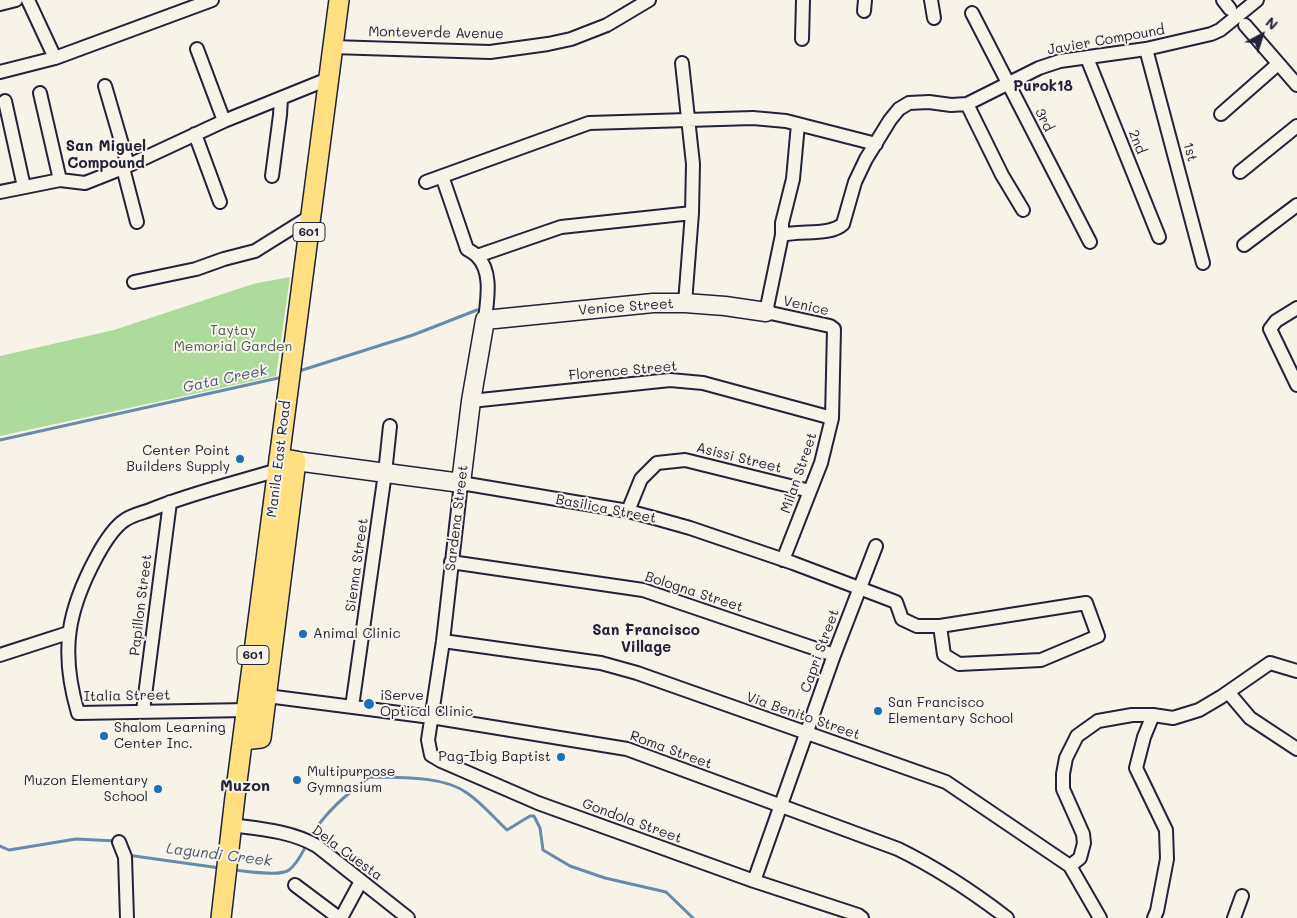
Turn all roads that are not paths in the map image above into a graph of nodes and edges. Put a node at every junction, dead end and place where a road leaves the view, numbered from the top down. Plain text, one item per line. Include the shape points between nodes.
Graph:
1 (16, 0) edge
2 (28, 0) edge
3 (212, 0) edge
4 (339, 0) edge
5 (649, 0) edge
6 (803, 0) edge
7 (931, 0) edge
8 (1257, 0) edge
9 (0, 4) edge
10 (972, 13) dead end
11 (934, 18) dead end
12 (1245, 25) dead end
13 (802, 39) dead end
14 (332, 46) junction
15 (1146, 49) junction
16 (197, 50) dead end
17 (54, 58) junction
18 (1087, 58) junction
19 (682, 63) dead end
20 (1278, 64) junction
21 (0, 72) edge
22 (328, 78) junction
23 (1008, 84) junction
24 (1297, 84) edge
25 (105, 86) dead end
26 (40, 93) dead end
27 (281, 98) junction
28 (5, 101) dead end
29 (967, 104) junction
30 (1221, 114) dead end
31 (224, 121) junction
32 (688, 121) junction
33 (798, 124) junction
34 (1297, 126) edge
35 (195, 134) junction
36 (876, 144) junction
37 (126, 167) junction
38 (1240, 172) dead end
39 (272, 176) dead end
40 (442, 176) junction
41 (60, 180) junction
42 (426, 182) dead end
43 (24, 187) junction
44 (0, 192) edge
45 (220, 202) dead end
46 (1297, 205) edge
47 (1023, 210) dead end
48 (692, 213) junction
49 (311, 216) junction
50 (137, 222) dead end
51 (782, 236) junction
52 (1159, 237) dead end
53 (1090, 242) dead end
54 (1244, 245) dead end
55 (477, 256) junction
56 (1203, 263) dead end
57 (134, 282) dead end
58 (685, 303) junction
59 (1297, 308) edge
60 (766, 312) junction
61 (485, 320) junction
62 (835, 333) joint
63 (1297, 385) edge
64 (471, 401) junction
65 (832, 418) junction
66 (390, 426) dead end
67 (284, 463) junction
68 (385, 473) junction
69 (461, 483) junction
70 (810, 491) junction
71 (170, 502) junction
72 (628, 510) junction
73 (876, 546) dead end
74 (783, 560) junction
75 (451, 562) junction
76 (264, 574) junction
77 (282, 577) junction
78 (859, 588) junction
79 (940, 626) junction
80 (68, 633) junction
81 (443, 641) junction
82 (0, 655) edge
83 (834, 655) junction
84 (1297, 671) edge
85 (1228, 692) junction
86 (254, 700) junction
87 (352, 707) junction
88 (143, 711) junction
89 (1153, 716) junction
90 (431, 717) junction
91 (806, 733) junction
92 (1297, 749) edge
93 (780, 806) junction
94 (232, 825) junction
95 (119, 842) dead end
96 (1070, 866) junction
97 (361, 880) junction
98 (754, 881) junction
99 (295, 885) dead end
100 (1242, 896) dead end
101 (344, 916) edge
102 (127, 918) edge
103 (221, 918) edge
104 (408, 918) edge
105 (862, 918) edge
106 (1007, 918) edge
107 (1100, 918) edge
108 (1154, 918) edge
109 (1234, 918) edge

1 - 9 street
2 - 17 street
3 - 17 street
4 - 14 main road, Manila East Road / 601
5 - 14 street, Monteverde Avenue via 607,26 548,44 490,52
6 - 13 street
7 - 11 street
8 - 15 street, Javier Compound via 1211,34
10 - 23 street, 3rd
12 - 20 street
14 - 22 main road, Manila East Road / 601
15 - 18 street, Javier Compound
15 - 56 street, 1st
16 - 31 street
17 - 21 street
18 - 23 street, Javier Compound via 1038,68
18 - 52 street, 2nd
19 - 32 street
20 - 24 street
20 - 30 street
22 - 27 street
22 - 49 main road, Manila East Road / 601
23 - 29 street, Javier Compound
23 - 53 street, 3rd
25 - 37 street
26 - 41 street
27 - 31 street
27 - 39 street
28 - 43 street
29 - 36 street, Javier Compound via 909,103 898,109
29 - 47 street
31 - 35 street
32 - 33 street via 753,118
32 - 40 street via 589,123
32 - 48 street via 693,164
33 - 36 street
33 - 51 street via 793,179
34 - 38 street
35 - 37 street
35 - 45 street
36 - 51 street, Javier Compound via 855,182 843,224 838,228
37 - 41 street via 85,183
37 - 50 street
40 - 42 street
40 - 55 street via 467,249
41 - 43 street
43 - 44 street
46 - 54 street
48 - 55 street via 561,227
48 - 58 street
49 - 57 street via 255,251 196,269
49 - 67 main road, Manila East Road / 601 via 290,373
51 - 60 street
55 - 61 street via 488,282
58 - 60 street, Venice Street
58 - 61 street, Venice Street via 653,303
59 - 63 street via 1270,328
60 - 62 street, Venice via 830,326
61 - 64 street, Sardena Street
62 - 65 street, Milan Street
64 - 65 street, Florence Street via 670,380 703,383
64 - 69 street, Sardena Street
65 - 70 street, Milan Street
66 - 68 street, Sienna Street
67 - 68 street, Basilica Street
67 - 71 street, Italia Street
67 - 76 main road, Manila East Road / 601
67 - 77 main road
68 - 69 street, Basilica Street
68 - 87 street, Sienna Street
69 - 72 street, Basilica Street
69 - 75 street, Sardena Street
70 - 72 street, Asissi Street via 685,460 658,463 641,479
70 - 74 street, Milan Street
71 - 80 street, Italia Street via 125,520 105,542 74,607
71 - 88 street, Papillon Street
72 - 74 street, Basilica Street
73 - 78 street, Capri Street
74 - 78 street, Basilica Street
75 - 81 street, Sardena Street
75 - 83 street, Bologna Street via 643,590
76 - 77 main road
76 - 86 main road, Manila East Road / 601
77 - 86 main road
78 - 79 street, Basilica Street via 896,602 902,619 917,626
78 - 83 street, Capri Street
79 - 79 street, Basilica Street via 1086,603 1098,636 1041,660 959,664 944,655
80 - 82 street
80 - 88 street, Italia Street via 67,656 78,713
81 - 90 street, Sardena Street
81 - 91 street, Via Benito Street via 601,663
83 - 91 street, Capri Street
84 - 85 street via 1270,663
85 - 89 street via 1199,710 1172,718
85 - 92 street via 1250,718
86 - 87 street, Roma Street
86 - 88 street, Italia Street
86 - 94 main road via 261,738 243,740
87 - 90 street, Roma Street
89 - 96 street via 1098,721 1077,736 1062,774 1063,789 1084,843 1080,858
89 - 108 street via 1136,768 1166,830 1167,859
90 - 93 street, Roma Street via 627,749
90 - 98 street, Gondola Street via 428,740 431,755 441,761 538,803
91 - 93 street, Capri Street
91 - 96 street, Via Benito Street via 946,782
93 - 98 street, Capri Street
93 - 106 street, Roma Street via 921,860 974,892
94 - 97 street, Dela Cuesta via 304,839
94 - 103 main road
95 - 102 street via 125,857
96 - 107 street, Via Benito Street
97 - 101 street
97 - 104 street, Dela Cuesta
98 - 105 street, Gondola Street
99 - 101 street
100 - 109 street

